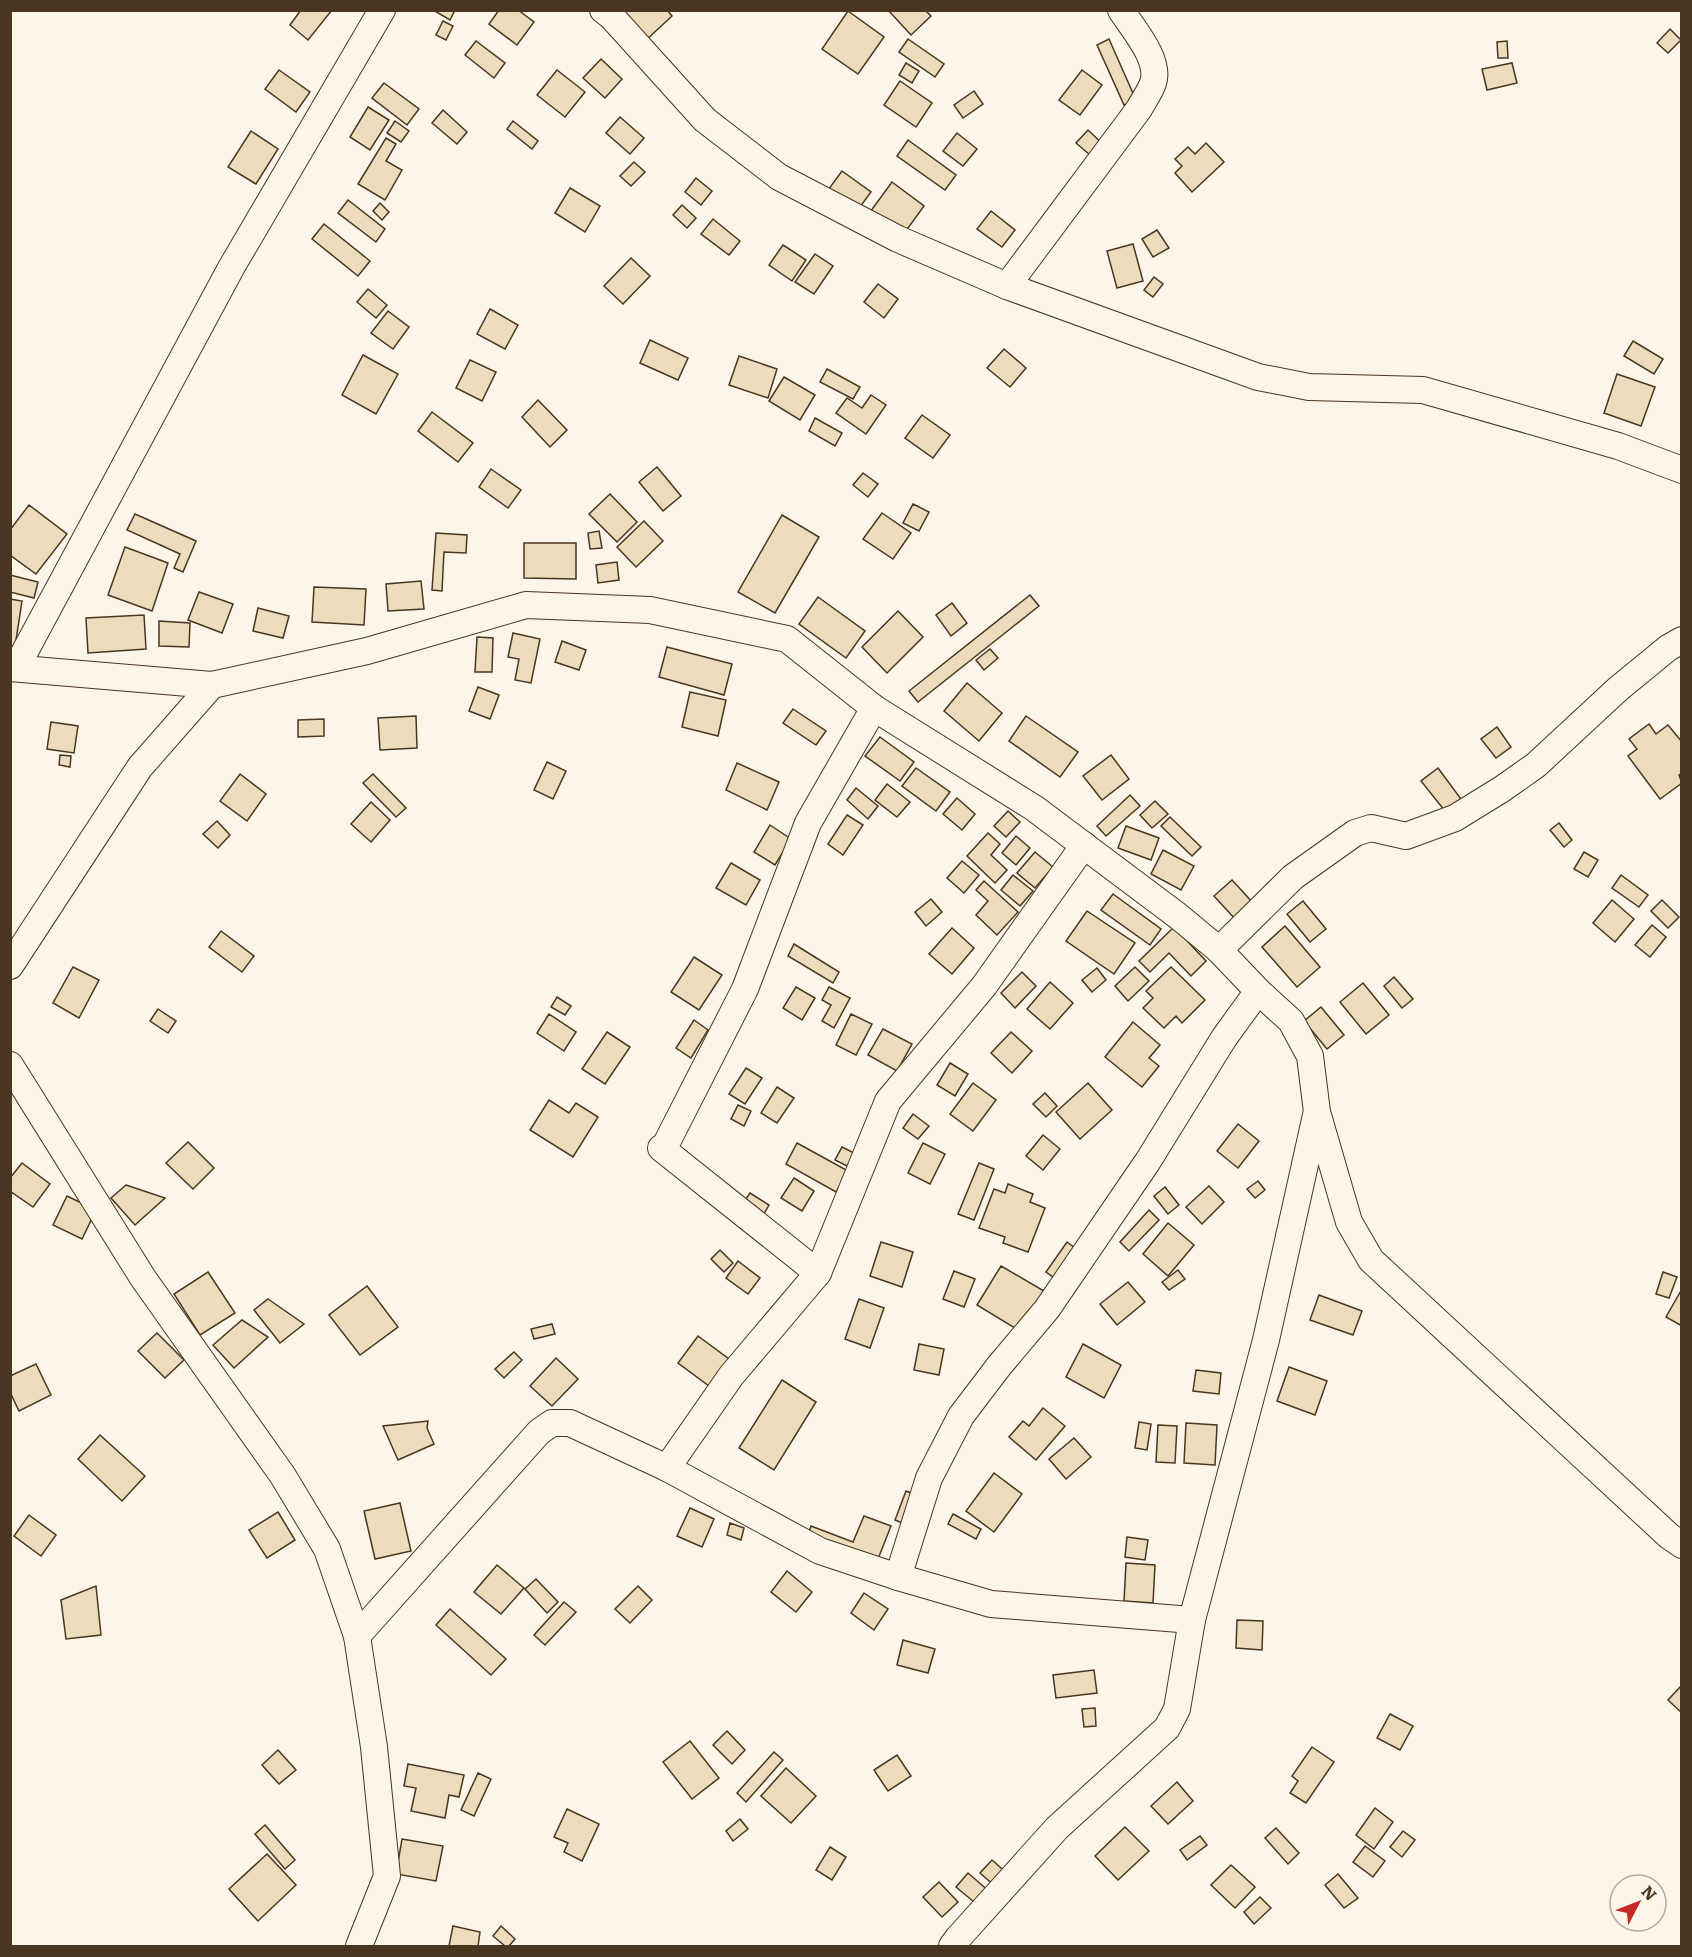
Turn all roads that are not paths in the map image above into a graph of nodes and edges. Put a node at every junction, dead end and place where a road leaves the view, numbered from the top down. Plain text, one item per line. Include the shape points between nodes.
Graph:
1 (381, 10) edge
2 (603, 10) edge
3 (1121, 10) edge
4 (1007, 286) junction
5 (1682, 470) edge
6 (1682, 640) edge
7 (13, 668) edge
8 (212, 685) junction
9 (874, 708) junction
10 (1084, 844) junction
11 (1219, 950) junction
12 (10, 966) edge
13 (1258, 991) junction
14 (10, 1065) edge
15 (1317, 1112) junction
16 (818, 1273) junction
17 (667, 1468) junction
18 (1682, 1545) edge
19 (898, 1576) junction
20 (1192, 1620) junction
21 (357, 1636) junction
22 (359, 1947) edge
23 (952, 1947) edge

1 - 7 street via 231,268
2 - 4 street via 705,120 778,177 898,239
3 - 4 street via 1155,67 1153,83 1139,109
4 - 5 street via 1258,377 1309,387 1423,390 1618,446
6 - 11 street via 1618,688 1536,765 1502,789 1455,818 1406,836 1371,828 1355,833 1293,877
7 - 8 street
8 - 9 street via 367,651 526,605 650,610 787,639
8 - 12 street via 140,767
9 - 10 street via 1034,808
9 - 16 street via 808,823 745,989 661,1148
10 - 11 street
10 - 16 street via 984,986 888,1101
11 - 13 street
13 - 15 street via 1291,1021 1310,1056
13 - 19 street via 1047,1309 961,1416 929,1478
14 - 21 street via 143,1278 283,1476 327,1549
15 - 18 street via 1349,1222 1371,1260
15 - 20 street via 1266,1340
16 - 17 street via 731,1376
17 - 19 street via 820,1551
17 - 21 street via 570,1423 552,1423 539,1432
19 - 20 street via 992,1604
20 - 23 street via 1178,1709 1167,1728 1057,1828
21 - 22 street via 374,1747 387,1876

